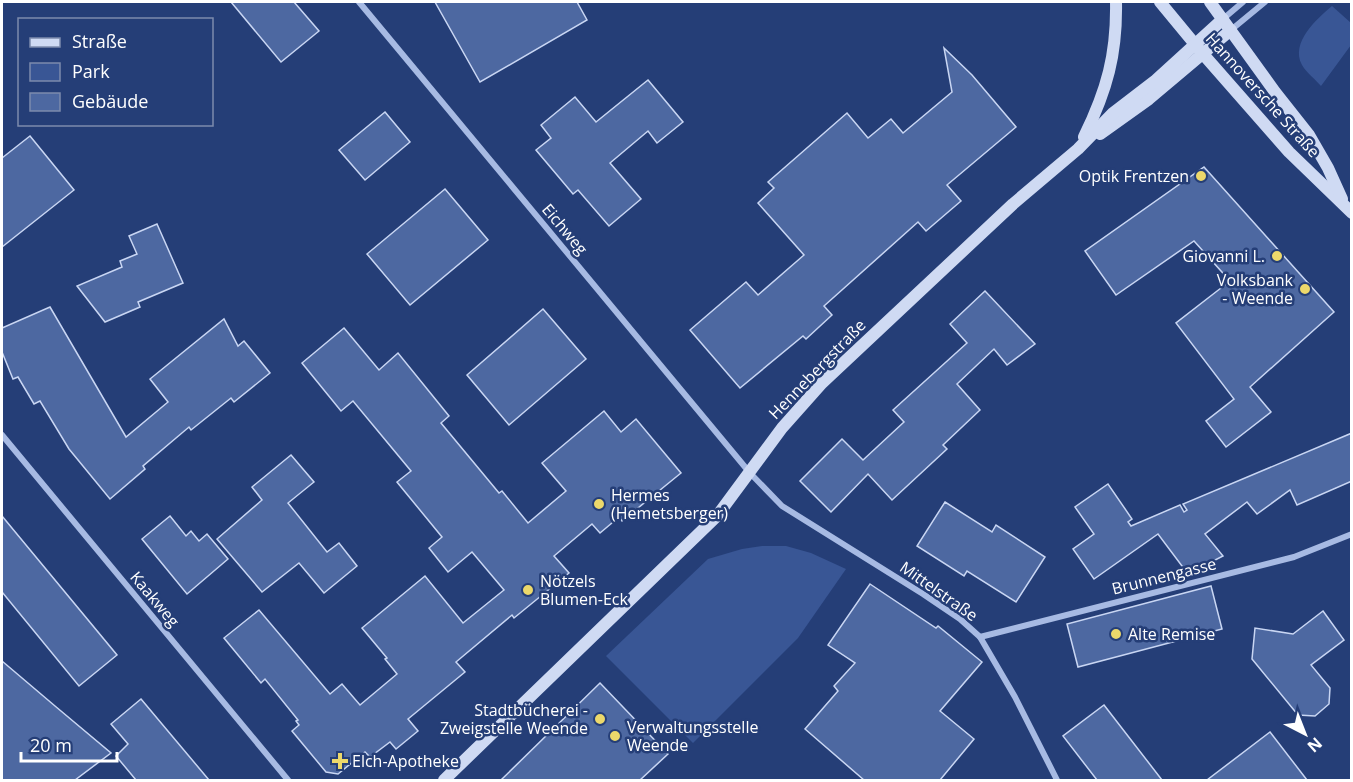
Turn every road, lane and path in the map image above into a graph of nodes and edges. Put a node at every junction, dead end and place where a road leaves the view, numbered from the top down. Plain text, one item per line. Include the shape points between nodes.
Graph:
1 (359, 2) edge
2 (1116, 2) edge
3 (1160, 2) edge
4 (1210, 2) edge
5 (1243, 2) edge
6 (1265, 2) edge
7 (1223, 19) junction
8 (1231, 30) junction
9 (1195, 44) junction
10 (1203, 54) junction
11 (1077, 148) junction
12 (1348, 209) edge
13 (2, 435) edge
14 (750, 473) junction
15 (1352, 534) edge
16 (980, 637) junction
17 (288, 780) edge
18 (444, 780) edge
19 (1057, 780) edge

1 - 14 street, Eichweg
2 - 11 street via 1111,69 1096,113
3 - 9 street, Hannoversche Straße
4 - 7 street, Hannoversche Straße
5 - 7 street
6 - 8 street
7 - 8 street, Hannoversche Straße
7 - 9 street, Hennebergstraße
8 - 10 street, Hennebergstraße
8 - 12 street, Hannoversche Straße via 1309,135
9 - 10 street, Hannoversche Straße
9 - 11 street, Hennebergstraße
10 - 11 street, Hennebergstraße via 1149,99
10 - 12 street, Hannoversche Straße via 1289,152
11 - 14 street, Hennebergstraße via 822,383 782,428
13 - 17 street, Kaakweg
14 - 16 street, Mittelstraße via 782,506 923,594
14 - 18 street, Hennebergstraße via 710,523
15 - 16 street, Brunnengasse via 1294,557
16 - 19 street, Mittelstraße

